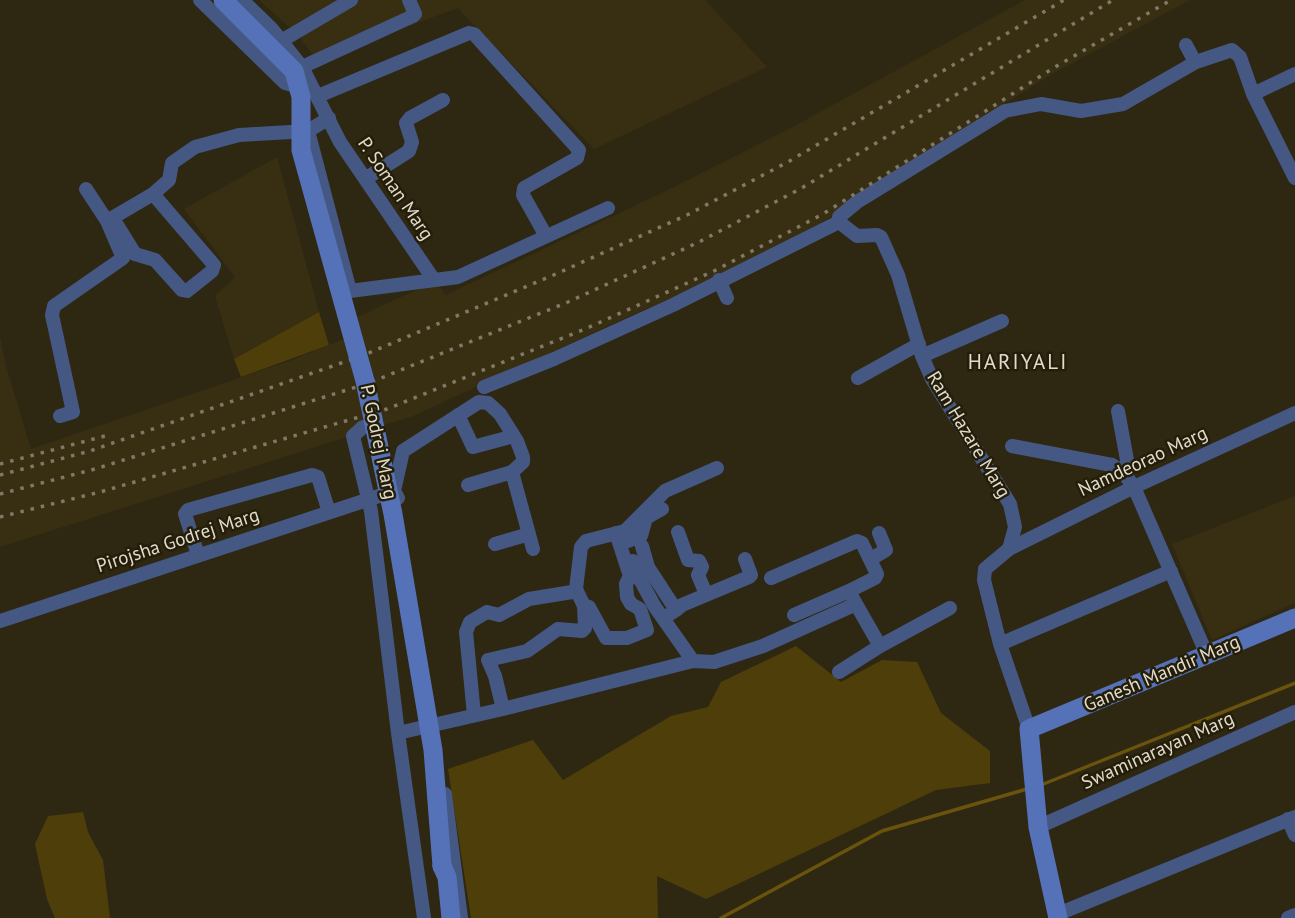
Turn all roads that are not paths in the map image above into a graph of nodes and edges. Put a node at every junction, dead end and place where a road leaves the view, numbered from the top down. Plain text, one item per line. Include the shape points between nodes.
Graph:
1 (200, 0) edge
2 (223, 0) edge
3 (242, 0) edge
4 (351, 0) edge
5 (409, 0) edge
6 (281, 41) junction
7 (1186, 45) dead end
8 (1195, 62) junction
9 (302, 67) junction
10 (1295, 74) edge
11 (1253, 94) junction
12 (318, 96) junction
13 (443, 100) dead end
14 (328, 118) junction
15 (308, 131) junction
16 (1295, 178) edge
17 (365, 179) junction
18 (86, 189) dead end
19 (153, 194) junction
20 (608, 208) dead end
21 (110, 219) junction
22 (839, 222) junction
23 (546, 236) junction
24 (434, 280) junction
25 (719, 280) junction
26 (727, 298) dead end
27 (1002, 321) dead end
28 (921, 350) junction
29 (858, 377) dead end
30 (484, 387) dead end
31 (1118, 411) dead end
32 (1295, 413) edge
33 (458, 415) junction
34 (60, 416) dead end
35 (363, 427) dead end
36 (514, 436) junction
37 (1012, 446) dead end
38 (717, 468) dead end
39 (512, 472) junction
40 (1130, 482) junction
41 (468, 485) dead end
42 (394, 491) junction
43 (368, 499) junction
44 (662, 509) dead end
45 (329, 512) junction
46 (678, 532) dead end
47 (879, 533) dead end
48 (628, 538) junction
49 (495, 544) dead end
50 (1009, 550) junction
51 (198, 555) junction
52 (746, 559) dead end
53 (872, 567) junction
54 (1171, 571) junction
55 (771, 578) dead end
56 (576, 589) junction
57 (849, 591) junction
58 (706, 594) junction
59 (856, 604) junction
60 (583, 605) junction
61 (950, 608) dead end
62 (669, 614) junction
63 (794, 615) dead end
64 (1295, 618) edge
65 (0, 621) edge
66 (1000, 644) junction
67 (880, 646) junction
68 (1208, 655) junction
69 (469, 660) junction
70 (488, 660) junction
71 (693, 661) junction
72 (839, 672) dead end
73 (489, 707) junction
74 (1295, 712) edge
75 (436, 724) junction
76 (1029, 729) junction
77 (398, 733) junction
78 (1291, 818) edge
79 (1038, 827) junction
80 (1295, 834) edge
81 (442, 866) junction
82 (1295, 915) edge
83 (1058, 916) edge
84 (424, 918) edge
85 (440, 918) edge
86 (451, 918) edge
87 (461, 918) edge
88 (1287, 918) edge

1 - 12 street via 285,83
2 - 81 street, P. Godrej Marg, bridge via 294,71 302,97 301,150 365,381 393,514 433,750
3 - 6 street
4 - 6 street
5 - 9 street via 413,16
6 - 9 street
7 - 8 street
8 - 11 street via 1232,50 1240,57
8 - 22 street via 1123,104 1081,111 1041,104 1005,111 858,202
9 - 12 street
10 - 11 street
11 - 16 street
12 - 14 street, P. Soman Marg
12 - 23 street via 474,34 579,150 577,158 524,188 523,195
13 - 17 street via 406,123 412,142 409,151
14 - 15 street
14 - 17 street, P. Soman Marg
15 - 19 street via 239,135 195,147 172,163 169,180
15 - 24 street via 350,291
17 - 24 street, P. Soman Marg
18 - 21 street
19 - 21 street
19 - 21 street via 214,265 187,291 155,260 135,254
20 - 23 street
21 - 34 street via 123,258 54,306 72,412
22 - 25 street
22 - 28 street, Ram Hazare Marg via 857,236 881,237
23 - 24 street via 458,277
25 - 26 street
25 - 30 street via 651,315
27 - 28 street
28 - 29 street
28 - 50 street, Ram Hazare Marg via 932,379 1010,504 1015,527
31 - 40 street
32 - 40 street, Namdeorao Marg
33 - 36 street via 479,402 488,403
33 - 36 street via 467,449
33 - 42 street via 403,451
35 - 43 street via 353,436
36 - 39 street via 523,462
37 - 40 street via 1112,465
38 - 48 street via 665,491
39 - 41 street
39 - 49 street via 531,541
40 - 50 street, Namdeorao Marg
40 - 54 street
42 - 43 street, Pirojsha Godrej Marg
42 - 75 street
43 - 45 street, Pirojsha Godrej Marg
43 - 77 street
44 - 48 street via 646,518 641,536
45 - 51 street, Pirojsha Godrej Marg
45 - 51 street via 318,477 312,475 188,510 185,514
46 - 58 street via 688,560 699,561 702,567 698,575
47 - 53 street via 886,550
48 - 56 street via 586,541 581,547
48 - 60 street via 627,597 640,609 647,630 627,638 606,638 589,607
48 - 62 street via 637,574
50 - 66 street via 985,569
51 - 65 street, Pirojsha Godrej Marg
52 - 58 street via 749,577
53 - 55 street via 857,541
53 - 57 street via 875,578
54 - 66 street
54 - 68 street
56 - 60 street
56 - 69 street via 528,599 499,615 487,612 470,622 466,632
57 - 59 street
57 - 63 street
58 - 62 street
59 - 67 street
59 - 71 street via 763,646 714,662
60 - 70 street via 582,631 558,629 527,651
61 - 67 street
62 - 71 street
64 - 68 street, Ganesh Mandir Marg
66 - 76 street
67 - 72 street
68 - 76 street, Ganesh Mandir Marg
69 - 70 street
69 - 73 street
70 - 73 street via 495,676
71 - 73 street
73 - 75 street
74 - 79 street, Swaminarayan Marg
75 - 77 street
75 - 87 street
76 - 79 street
77 - 84 street
78 - 80 street
78 - 83 street
79 - 83 street
81 - 85 street via 436,883
81 - 86 street, P. Godrej Marg
82 - 88 street

